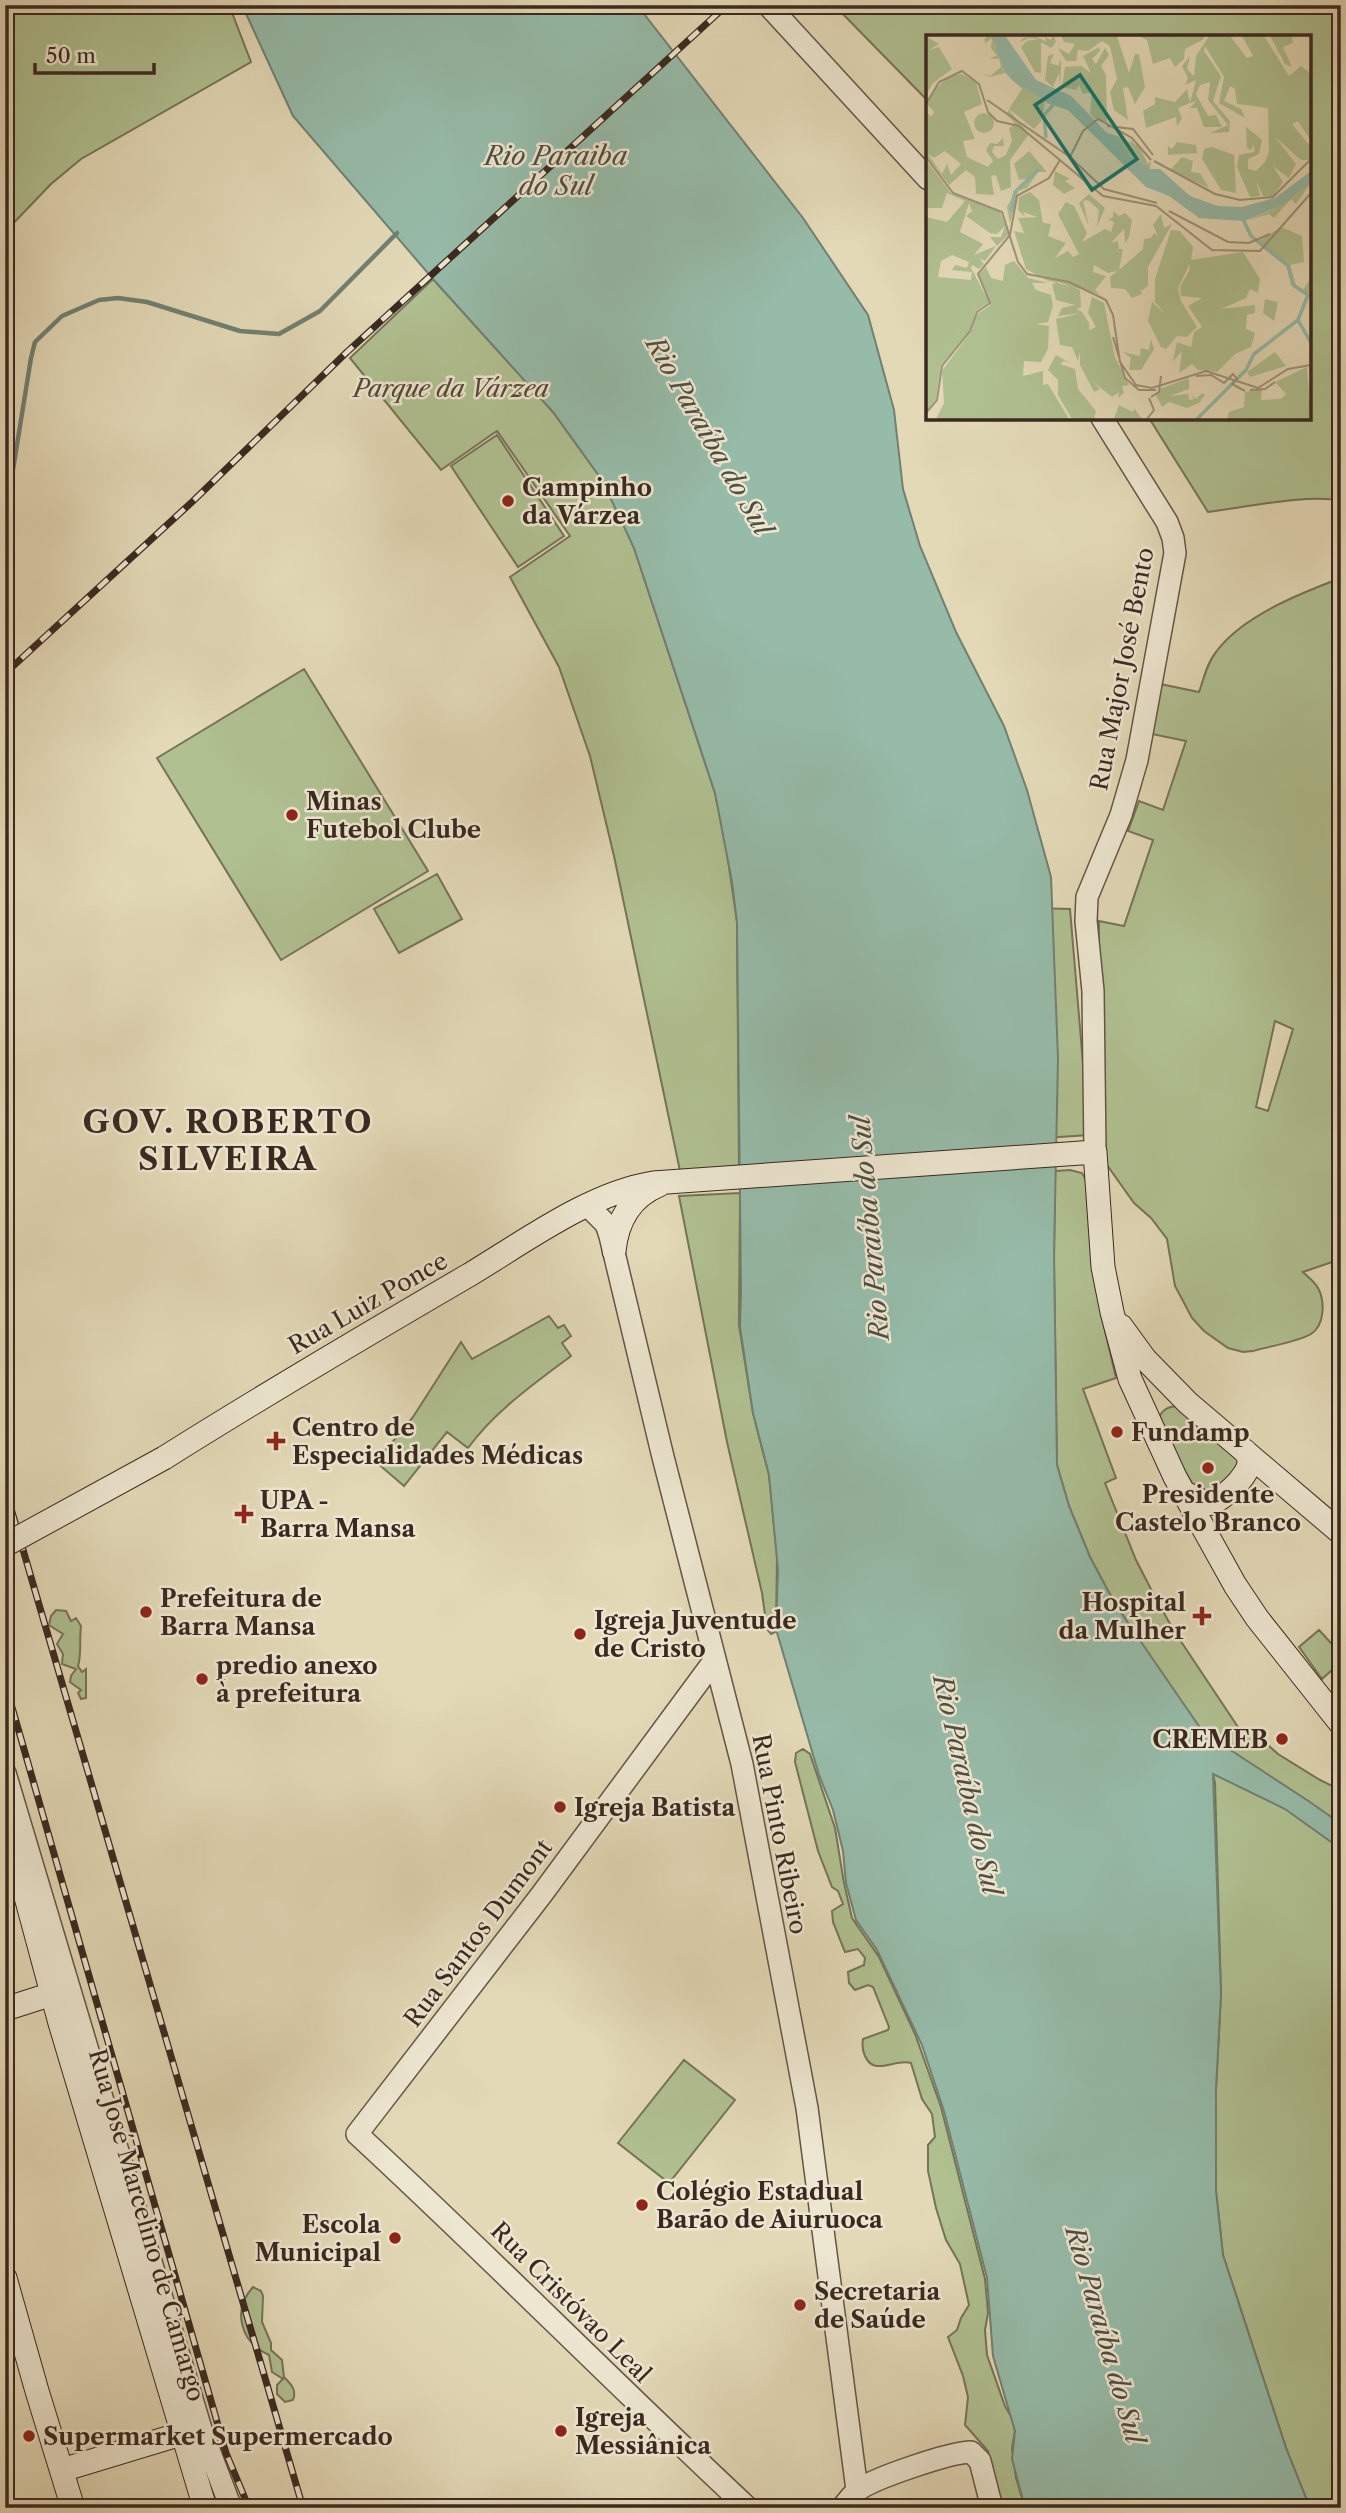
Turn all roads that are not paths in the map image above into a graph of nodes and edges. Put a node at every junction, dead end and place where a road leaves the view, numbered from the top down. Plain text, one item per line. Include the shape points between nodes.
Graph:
1 (768, 5) edge
2 (926, 176) edge
3 (1102, 420) edge
4 (1088, 1153) junction
5 (668, 1182) junction
6 (595, 1202) junction
7 (614, 1251) junction
8 (1112, 1312) junction
9 (1188, 1403) junction
10 (1152, 1430) junction
11 (1245, 1451) junction
12 (1185, 1493) junction
13 (1341, 1533) edge
14 (5, 1545) edge
15 (714, 1661) junction
16 (1341, 1724) edge
17 (5, 1773) edge
18 (5, 1819) edge
19 (5, 1858) edge
20 (41, 1956) junction
21 (50, 1988) junction
22 (5, 1996) edge
23 (5, 2009) edge
24 (357, 2134) joint
25 (5, 2278) edge
26 (181, 2434) junction
27 (62, 2470) junction
28 (857, 2490) junction
29 (74, 2508) edge
30 (205, 2508) edge
31 (231, 2508) edge
32 (748, 2508) edge
33 (842, 2508) edge
34 (992, 2508) edge

1 - 2 street
3 - 4 street, Rua Major José Bento via 1167,522 1175,553 1137,760 1121,815 1087,897 1093,991
4 - 5 main road, Rua Luiz Ponce
4 - 8 main road
5 - 6 main road, Rua Luiz Ponce via 634,1186
5 - 7 main road via 649,1189 628,1209 618,1226
6 - 7 street, Rua Pinto Ribeiro
6 - 14 main road, Rua Luiz Ponce, bridge via 285,1382 164,1458
7 - 15 street, Rua Pinto Ribeiro
8 - 9 main road via 1144,1359
8 - 10 main road via 1130,1378
9 - 10 main road via 1163,1402 1153,1415
9 - 11 main road
10 - 12 main road
11 - 12 main road via 1248,1468 1222,1498 1207,1503
11 - 13 main road
12 - 16 main road via 1257,1618
15 - 24 street, Rua Santos Dumont
15 - 28 street, Rua Pinto Ribeiro via 742,1764 807,2108
17 - 31 street via 201,2429
18 - 20 main road, Rua José Marcelino de Camargo
19 - 20 street, Rua José Marcelino de Camargo
20 - 21 main road, Rua José Marcelino de Camargo
21 - 22 main road
21 - 23 main road
21 - 26 main road, Rua José Marcelino de Camargo
24 - 32 street, Rua Cristóvao Leal
25 - 27 main road
26 - 27 main road
26 - 30 main road, Rua José Marcelino de Camargo
27 - 29 main road
28 - 33 street
28 - 34 street via 889,2475 966,2452 980,2461

